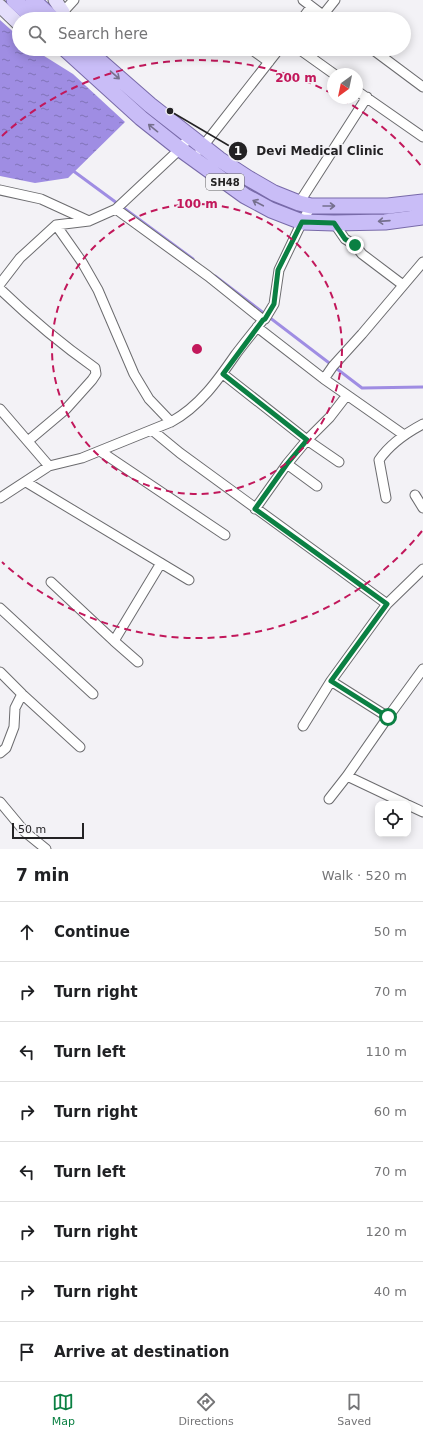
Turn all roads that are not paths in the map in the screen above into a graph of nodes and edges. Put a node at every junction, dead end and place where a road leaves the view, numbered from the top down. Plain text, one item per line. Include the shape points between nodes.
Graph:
1 (14, 0) edge
2 (33, 0) edge
3 (55, 0) edge
4 (74, 0) edge
5 (303, 0) edge
6 (335, 0) edge
7 (0, 6) edge
8 (311, 7) junction
9 (27, 12) edge
10 (50, 12) edge
11 (56, 12) edge
12 (62, 12) edge
13 (307, 12) edge
14 (318, 12) edge
15 (329, 12) edge
16 (12, 17) edge
17 (73, 56) edge
18 (94, 56) edge
19 (261, 56) edge
20 (274, 56) edge
21 (309, 56) edge
22 (381, 56) edge
23 (269, 62) junction
24 (327, 69) edge
25 (423, 87) edge
26 (363, 95) edge
27 (367, 97) junction
28 (191, 135) junction
29 (423, 137) edge
30 (204, 146) junction
31 (180, 149) junction
32 (194, 159) junction
33 (0, 190) edge
34 (423, 202) edge
35 (305, 204) junction
36 (116, 209) junction
37 (423, 217) edge
38 (89, 221) junction
39 (302, 222) junction
40 (334, 223) junction
41 (56, 225) junction
42 (423, 262) edge
43 (0, 284) edge
44 (403, 286) junction
45 (0, 289) edge
46 (260, 324) junction
47 (223, 374) junction
48 (324, 379) junction
49 (347, 395) junction
50 (0, 409) edge
51 (171, 422) junction
52 (423, 424) edge
53 (152, 430) junction
54 (404, 435) junction
55 (307, 440) junction
56 (28, 441) junction
57 (100, 451) junction
58 (339, 462) dead end
59 (287, 464) junction
60 (49, 466) junction
61 (26, 482) junction
62 (317, 486) dead end
63 (415, 495) dead end
64 (0, 498) edge
65 (386, 498) dead end
66 (423, 508) edge
67 (255, 509) junction
68 (225, 535) dead end
69 (161, 563) junction
70 (423, 569) edge
71 (189, 580) dead end
72 (51, 582) dead end
73 (387, 604) junction
74 (0, 608) edge
75 (114, 641) junction
76 (138, 662) dead end
77 (423, 669) edge
78 (0, 672) edge
79 (331, 681) junction
80 (22, 694) junction
81 (93, 694) dead end
82 (388, 717) junction
83 (303, 726) dead end
84 (80, 747) dead end
85 (0, 753) edge
86 (347, 776) junction
87 (329, 799) dead end
88 (401, 801) edge
89 (0, 802) edge
90 (411, 806) edge
91 (423, 812) edge
92 (46, 849) edge

1 - 9 main road
2 - 10 main road
3 - 11 street
4 - 12 street
5 - 8 street
6 - 15 street
7 - 16 street
8 - 13 street
8 - 14 street
31 -> 17 main road, SH48
18 -> 28 main road, SH48 via 150,105
19 - 23 street
20 - 23 street
21 - 24 street
22 - 25 street
23 - 30 street
26 - 27 street
27 - 29 street
27 - 35 street
28 - 30 main road, SH48
28 - 31 street
30 - 32 street
30 - 35 main road, SH48 via 248,178 274,193
31 - 32 main road, SH48
31 - 36 street
39 -> 32 main road, SH48 via 245,196
33 - 38 street via 41,199
35 -> 34 main road, SH48 via 388,206
35 - 39 street
36 - 38 street
36 - 46 street via 208,276
37 -> 40 main road, SH48 via 385,222
38 - 41 street
39 - 40 main road, SH48
39 - 46 street via 278,270 274,304
40 - 44 street via 345,239
41 - 43 street via 20,258
41 - 51 street via 98,290 134,374 149,398
42 - 44 street
44 - 48 street
45 - 56 street via 26,314 95,368 96,374 92,380 66,409
46 - 47 street
46 - 48 street
47 - 51 street via 199,402
47 - 55 street
48 - 49 street
49 - 54 street
49 - 55 street
50 - 56 street
51 - 53 street
52 - 54 street
53 - 57 street
53 - 67 street
54 - 65 street via 379,460
55 - 58 street
55 - 59 street
56 - 60 street
57 - 60 street
57 - 68 street
59 - 62 street
59 - 67 street
60 - 61 street
61 - 64 street
61 - 69 street
63 - 66 street
67 - 73 street
69 - 71 street
69 - 75 street
70 - 73 street
72 - 75 street
73 - 79 street
74 - 81 street
75 - 76 street
77 - 82 street
78 - 80 street
79 - 82 street
79 - 83 street
80 - 84 street
80 - 85 street via 15,708 12,734 6,748
82 - 86 street
86 - 87 street
86 - 88 street
89 - 92 street via 25,832
90 - 91 street

